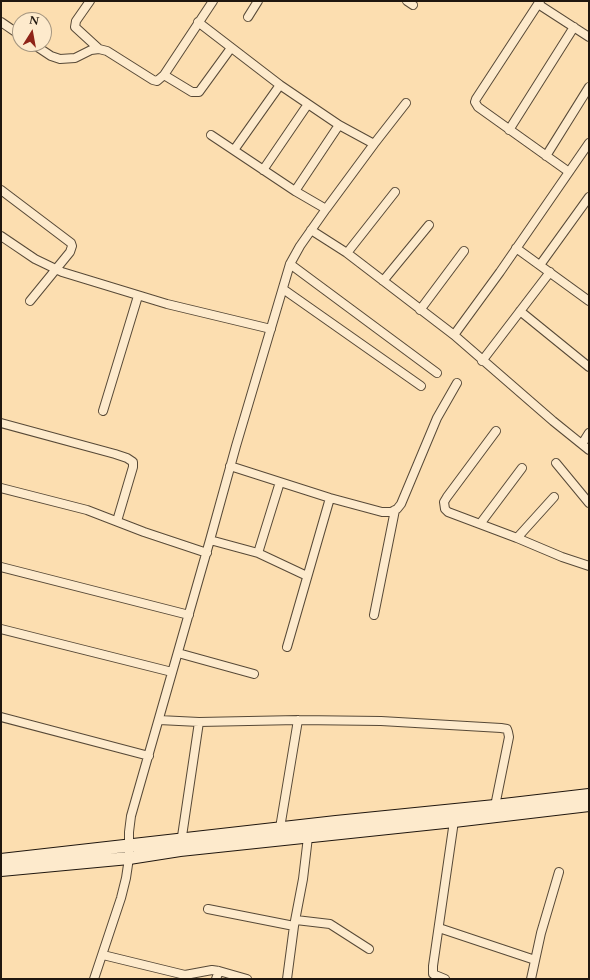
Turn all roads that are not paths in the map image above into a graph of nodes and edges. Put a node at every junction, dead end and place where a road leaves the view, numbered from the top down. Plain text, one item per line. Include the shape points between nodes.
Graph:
1 (90, 1) edge
2 (213, 1) edge
3 (258, 1) edge
4 (539, 3) edge
5 (248, 17) dead end
6 (1, 22) edge
7 (198, 22) junction
8 (589, 26) edge
9 (574, 27) junction
10 (12, 30) edge
11 (587, 35) edge
12 (231, 48) junction
13 (99, 49) junction
14 (45, 52) edge
15 (164, 75) junction
16 (280, 85) junction
17 (589, 87) edge
18 (406, 103) dead end
19 (308, 104) junction
20 (339, 125) junction
21 (509, 130) junction
22 (211, 135) dead end
23 (589, 143) edge
24 (374, 144) junction
25 (234, 150) junction
26 (546, 156) junction
27 (263, 170) junction
28 (569, 172) junction
29 (1, 190) edge
30 (295, 191) junction
31 (395, 192) dead end
32 (589, 197) edge
33 (326, 209) junction
34 (429, 225) dead end
35 (311, 230) junction
36 (1, 236) edge
37 (516, 248) junction
38 (464, 251) dead end
39 (347, 253) junction
40 (290, 264) junction
41 (540, 265) junction
42 (55, 269) junction
43 (550, 272) junction
44 (383, 281) junction
45 (283, 289) junction
46 (589, 290) edge
47 (138, 296) junction
48 (587, 299) edge
49 (30, 301) dead end
50 (420, 310) junction
51 (520, 311) junction
52 (271, 329) junction
53 (454, 336) junction
54 (482, 361) junction
55 (588, 364) edge
56 (437, 374) dead end
57 (458, 383) dead end
58 (421, 386) dead end
59 (103, 411) dead end
60 (1, 423) edge
61 (496, 431) dead end
62 (589, 433) edge
63 (582, 444) junction
64 (589, 450) edge
65 (556, 463) dead end
66 (230, 466) junction
67 (522, 468) dead end
68 (280, 482) junction
69 (1, 488) edge
70 (554, 497) dead end
71 (330, 498) junction
72 (589, 503) edge
73 (395, 510) junction
74 (116, 521) junction
75 (480, 524) junction
76 (517, 538) junction
77 (210, 540) junction
78 (207, 553) junction
79 (258, 553) junction
80 (589, 566) edge
81 (1, 567) edge
82 (307, 576) junction
83 (189, 615) junction
84 (374, 616) dead end
85 (1, 629) edge
86 (287, 647) dead end
87 (178, 653) junction
88 (172, 672) junction
89 (254, 674) dead end
90 (1, 717) edge
91 (159, 720) junction
92 (298, 720) junction
93 (199, 722) junction
94 (149, 756) junction
95 (589, 795) edge
96 (589, 805) edge
97 (495, 806) junction
98 (454, 821) junction
99 (280, 828) junction
100 (308, 837) junction
101 (181, 844) junction
102 (128, 845) junction
103 (129, 858) junction
104 (1, 860) edge
105 (1, 870) edge
106 (559, 872) dead end
107 (208, 909) dead end
108 (295, 923) junction
109 (439, 928) junction
110 (369, 949) dead end
111 (103, 955) junction
112 (535, 960) junction
113 (218, 975) edge
114 (94, 979) edge
115 (246, 979) edge
116 (288, 979) edge
117 (445, 979) edge
118 (530, 979) edge

1 - 13 street via 76,21 75,27
2 - 7 street
3 - 5 street
4 - 9 street
4 - 21 street via 475,102
6 - 10 street
7 - 12 street
7 - 15 street
8 - 11 street
9 - 11 street
9 - 21 street
12 - 15 street via 199,92 192,92
12 - 16 street
13 - 14 street via 75,58 60,59
13 - 15 street via 107,51 153,80 157,81
16 - 19 street
16 - 25 street
17 - 26 street
18 - 24 street
19 - 20 street
19 - 27 street
20 - 24 street
20 - 30 street
21 - 26 street
22 - 25 street
23 - 28 street
24 - 33 street
25 - 27 street
26 - 28 street
27 - 30 street
28 - 37 street
29 - 42 street via 71,243 70,252
30 - 33 street
31 - 39 street
32 - 41 street
33 - 35 street
34 - 44 street
35 - 39 street
35 - 40 street
36 - 42 street
37 - 41 street
37 - 53 street
38 - 50 street
39 - 44 street
40 - 45 street
40 - 56 street
41 - 43 street
42 - 47 street
42 - 49 street
43 - 48 street
43 - 51 street
44 - 50 street
45 - 52 street
45 - 58 street
46 - 48 street
47 - 52 street
47 - 59 street
50 - 53 street
51 - 54 street
51 - 55 street
52 - 66 street
53 - 54 street
54 - 63 street
57 - 73 street via 442,408 401,504
60 - 74 street via 115,454 133,462
61 - 75 street via 444,502 448,512
62 - 63 street
63 - 64 street
65 - 72 street
66 - 68 street
66 - 77 street
67 - 75 street
68 - 71 street
68 - 79 street
69 - 74 street via 87,510
70 - 76 street
71 - 73 street via 382,512
71 - 82 street
73 - 84 street
74 - 78 street
75 - 76 street
76 - 80 street
77 - 78 street
77 - 79 street
78 - 83 street
79 - 82 street
81 - 83 street
82 - 86 street
83 - 87 street
85 - 88 street
87 - 88 street
87 - 89 street
88 - 91 street
90 - 94 street
91 - 93 street
91 - 94 street
92 - 93 street
92 - 97 street via 381,721 507,729 509,737
92 - 99 street
93 - 101 street
94 - 102 street via 131,816
95 - 97 main road
96 - 98 main road
97 - 99 main road
98 - 100 main road
98 - 109 street
99 - 101 main road
100 - 101 main road
100 - 108 street
101 - 102 main road
101 - 103 main road
102 - 103 street
102 - 104 main road
103 - 105 main road
103 - 111 street via 121,898
106 - 112 street
107 - 108 street
108 - 110 street via 330,924
108 - 116 street
109 - 112 street
109 - 117 street via 432,966 433,974
111 - 113 street via 185,975 205,970
111 - 114 street
112 - 118 street
113 - 115 street

